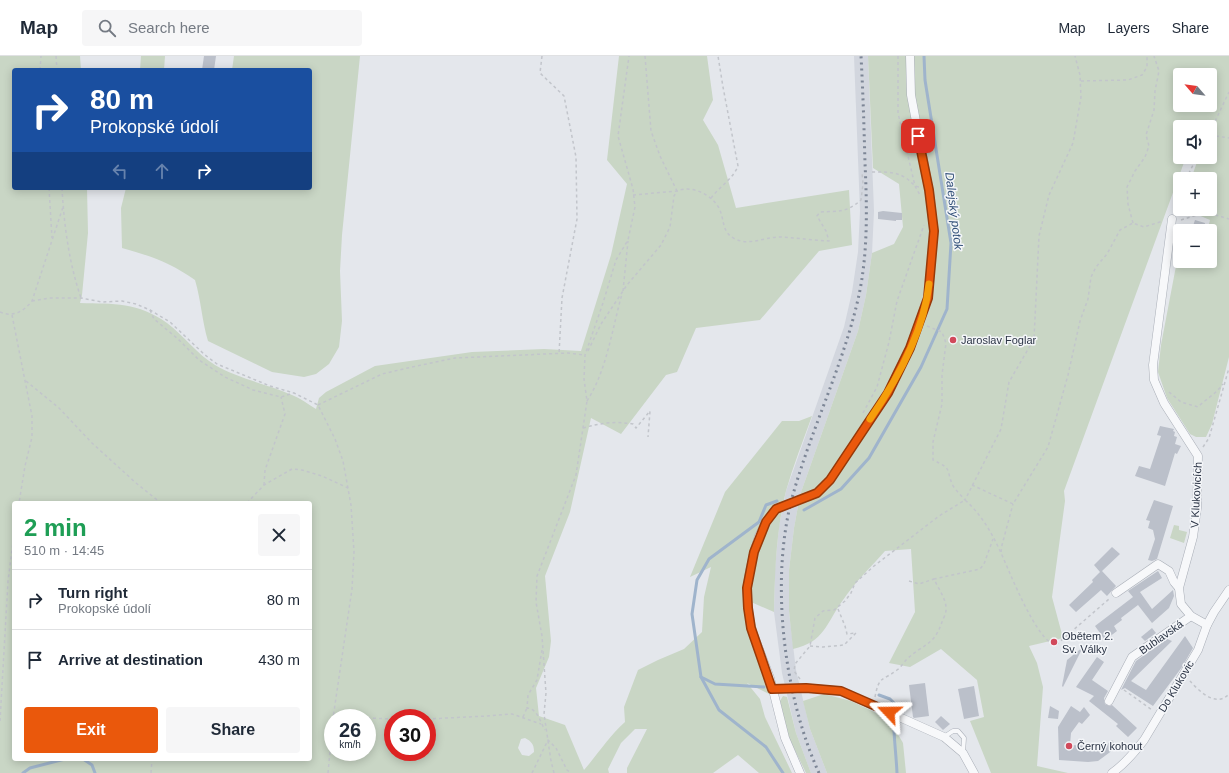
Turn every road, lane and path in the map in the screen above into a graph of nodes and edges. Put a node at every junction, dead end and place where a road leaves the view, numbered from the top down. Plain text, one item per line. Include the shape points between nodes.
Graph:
1 (41, 56) edge
2 (56, 56) edge
3 (542, 56) edge
4 (629, 56) edge
5 (645, 56) edge
6 (718, 56) edge
7 (898, 56) edge
8 (910, 56) edge
9 (1075, 56) edge
10 (1147, 56) edge
11 (1154, 56) edge
12 (40, 68) edge
13 (57, 68) edge
14 (1080, 81) junction
15 (1229, 92) edge
16 (1216, 120) edge
17 (1217, 135) edge
18 (1229, 138) edge
19 (862, 172) dead end
20 (872, 172) dead end
21 (915, 186) junction
22 (49, 190) edge
23 (62, 190) edge
24 (929, 190) junction
25 (677, 191) junction
26 (633, 195) junction
27 (711, 198) junction
28 (924, 200) dead end
29 (63, 207) junction
30 (1173, 216) edge
31 (1172, 219) junction
32 (1229, 219) edge
33 (924, 220) dead end
34 (1133, 223) junction
35 (52, 240) junction
36 (628, 240) junction
37 (622, 292) junction
38 (81, 298) junction
39 (32, 300) junction
40 (150, 310) junction
41 (0, 313) edge
42 (12, 315) junction
43 (930, 327) dead end
44 (559, 354) junction
45 (585, 355) junction
46 (1229, 368) edge
47 (26, 381) junction
48 (1224, 383) junction
49 (1158, 389) junction
50 (294, 393) junction
51 (281, 397) junction
52 (587, 401) junction
53 (318, 405) junction
54 (860, 418) dead end
55 (583, 428) junction
56 (648, 437) dead end
57 (1198, 456) junction
58 (264, 485) junction
59 (972, 485) junction
60 (348, 488) junction
61 (965, 500) junction
62 (19, 501) edge
63 (158, 501) edge
64 (249, 501) edge
65 (1014, 504) junction
66 (993, 539) junction
67 (12, 549) edge
68 (1001, 553) junction
69 (934, 579) junction
70 (909, 581) dead end
71 (1179, 588) junction
72 (1229, 590) edge
73 (1116, 593) joint
74 (837, 608) junction
75 (1192, 616) junction
76 (1207, 625) junction
77 (542, 645) junction
78 (810, 646) junction
79 (1182, 676) junction
80 (1117, 686) junction
81 (803, 688) junction
82 (772, 689) junction
83 (1229, 694) edge
84 (1109, 701) dead end
85 (874, 706) junction
86 (1, 707) edge
87 (526, 708) junction
88 (334, 709) edge
89 (1159, 714) junction
90 (523, 717) junction
91 (436, 718) edge
92 (0, 721) edge
93 (541, 724) junction
94 (546, 732) junction
95 (944, 737) junction
96 (548, 740) junction
97 (963, 753) junction
98 (152, 761) edge
99 (329, 761) edge
100 (151, 773) edge
101 (328, 773) edge
102 (532, 773) edge
103 (554, 773) edge
104 (571, 773) edge
105 (800, 773) edge
106 (974, 773) edge
107 (1112, 773) edge

1 - 12 path
2 - 13 path
3 - 44 path via 540,73 564,96 576,157 577,220 562,298
4 - 26 path via 618,136
5 - 25 path via 651,131
6 - 27 path via 738,166 735,174 718,188
7 - 21 path via 898,113
8 - 24 street via 911,95
9 - 14 path
10 - 14 path via 1147,65 1142,75 1128,80
11 - 34 path via 1159,71 1154,110 1146,135 1149,146 1127,187
14 - 59 path via 1081,97 1073,143 1049,195 1039,236 1034,339 1009,382 1001,429
15 - 16 path
17 - 18 path
19 - 27 path via 861,200 843,212 820,212 817,216 829,241 778,237 746,243 725,231 719,208
20 - 21 path via 896,172
21 - 24 path
21 - 28 path
22 - 35 path
23 - 29 path
24 - 82 street via 934,231 928,298 910,348 888,393 830,480 817,493 776,509 766,522 754,552 747,588 748,608
25 - 26 path
25 - 27 path via 684,188 696,190
25 - 37 path via 670,227 661,245
26 - 36 path via 635,207
29 - 35 path
29 - 38 path via 66,235
30 - 31 path
31 - 32 path via 1183,220 1206,212
31 - 34 path via 1144,227
31 - 49 street, V Klukovicích via 1153,365 1154,380
33 - 54 path via 924,227 898,301 877,387
34 - 65 path via 1120,230 1091,277 1088,298 1048,447
35 - 39 path
36 - 37 path
36 - 45 path via 616,260
37 - 45 path
37 - 52 path via 604,362
38 - 39 path
38 - 40 path via 102,302 122,301
39 - 42 path via 25,310
40 - 50 path via 170,322 217,364
40 - 51 path via 154,319 199,360 253,390
41 - 42 path
42 - 47 path
43 - 61 path via 942,332 946,343 942,404 933,442 933,460 949,470 953,486
44 - 45 path
44 - 53 path via 455,358 412,367 382,374
45 - 52 path
46 - 48 path
47 - 62 path via 32,416 32,437
47 - 63 path via 59,408 136,484
48 - 49 path via 1198,407 1181,402 1172,394
48 - 57 path via 1209,438
49 - 57 street, V Klukovicích via 1164,403
50 - 51 path
50 - 53 path
51 - 58 path via 285,414 265,470
52 - 55 path
53 - 60 path via 343,461
55 - 56 path via 599,423 620,422 633,424 636,428 650,411
55 - 77 path via 576,475 537,576 536,602
57 - 71 street, V Klukovicích via 1197,508 1193,537
58 - 60 path via 292,469 322,476
58 - 64 path
59 - 61 path
59 - 65 path
60 - 88 path via 354,552 352,589
61 - 66 path via 979,513
61 - 74 path via 939,516 874,566 855,583 851,593
65 - 68 path
66 - 68 path
66 - 69 path via 980,569
67 - 86 path via 7,588
68 - 73 path via 1030,616 1051,644 1056,645
69 - 70 path via 919,584
69 - 85 path via 946,610 940,629 925,647 907,659 896,671 882,678 877,685
71 - 73 street via 1169,571 1158,564
71 - 75 street, V Klukovicích via 1180,604
72 - 76 street, Do Klukovic
74 - 78 path via 823,611 815,618
74 - 78 path via 847,634 856,633 844,645
75 - 76 street, V Klukovicích
75 - 80 street, Bublavská via 1132,657
76 - 79 street, Do Klukovic via 1198,650
77 - 87 path via 537,680 528,695
77 - 94 path
78 - 81 path via 795,664 794,671 800,678
79 - 83 path via 1203,695 1217,699 1225,698
79 - 89 street, Do Klukovic
80 - 84 street, Bublavská
80 - 89 path
81 - 82 street
81 - 85 street via 841,691
82 - 105 street via 785,738
85 - 95 street
86 - 92 path
87 - 90 path
87 - 93 path via 536,712
89 - 107 street, Do Klukovic via 1134,754
90 - 91 path via 512,714
90 - 93 path
93 - 94 path
94 - 96 path
95 - 97 street
95 - 97 lane via 958,731 964,738
96 - 102 path
96 - 103 path
96 - 104 path
97 - 106 street
98 - 100 path
99 - 101 path

